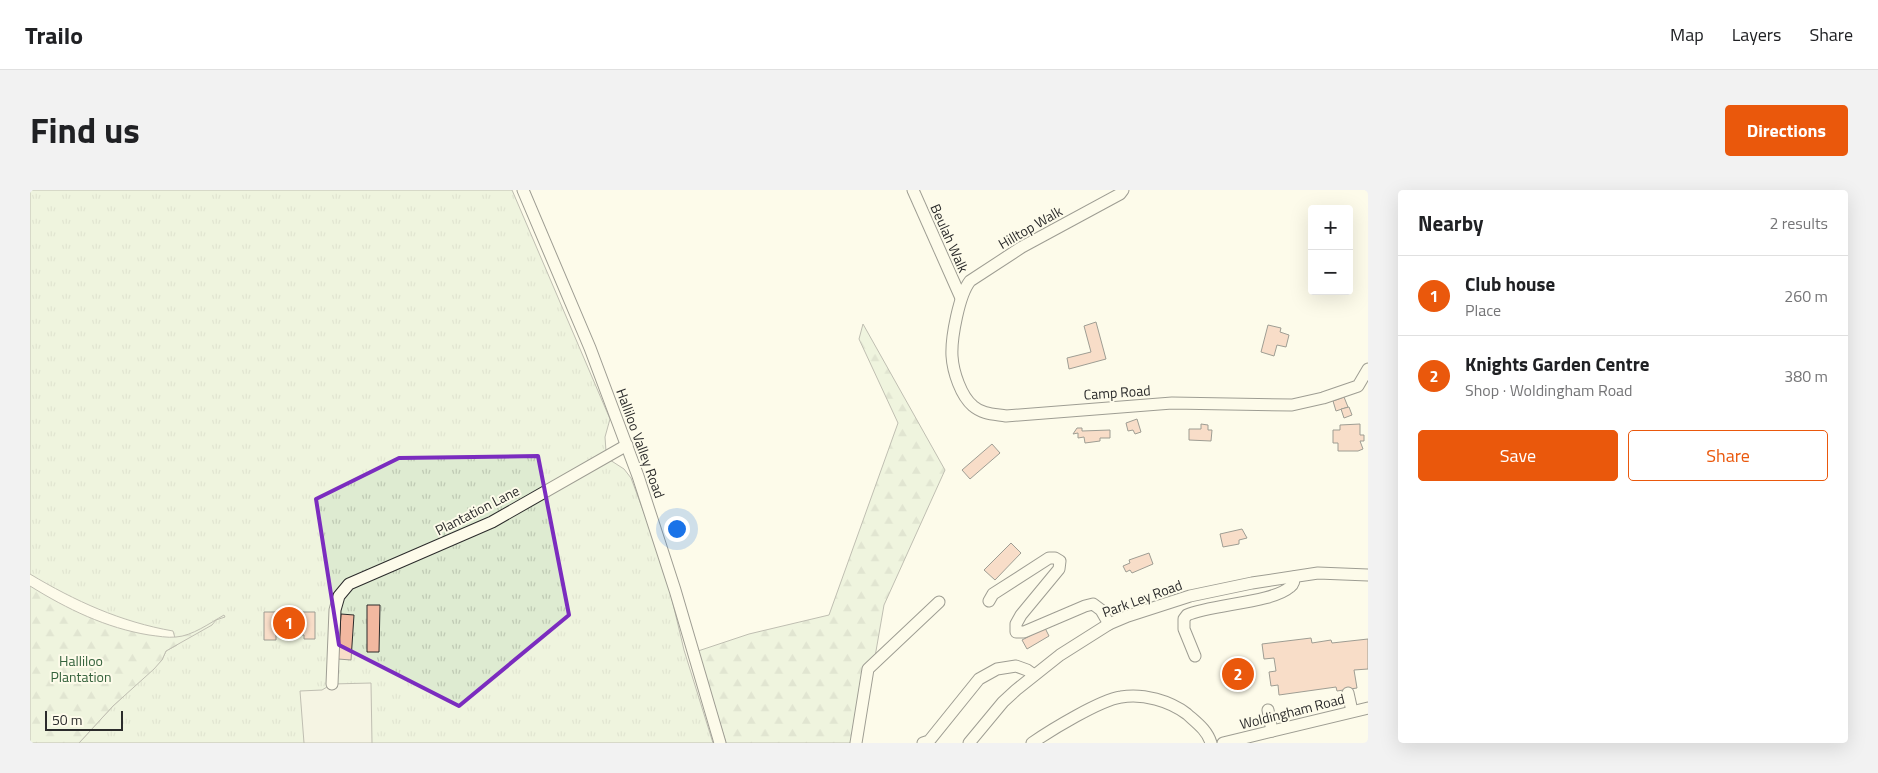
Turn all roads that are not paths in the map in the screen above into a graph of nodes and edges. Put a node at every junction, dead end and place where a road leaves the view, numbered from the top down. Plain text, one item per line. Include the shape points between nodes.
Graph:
1 (523, 190) edge
2 (912, 190) edge
3 (1123, 190) edge
4 (961, 298) junction
5 (1368, 369) edge
6 (627, 445) junction
7 (1368, 575) edge
8 (1294, 576) junction
9 (989, 601) dead end
10 (939, 602) dead end
11 (1109, 624) junction
12 (1195, 656) dead end
13 (1034, 676) junction
14 (332, 684) dead end
15 (1348, 693) dead end
16 (1368, 708) edge
17 (1268, 710) dead end
18 (1352, 711) junction
19 (1272, 731) junction
20 (720, 743) edge
21 (856, 743) edge
22 (923, 743) edge
23 (969, 743) edge
24 (1032, 743) edge
25 (1211, 743) edge
26 (1223, 743) edge

1 - 6 street, Halliloo Valley Road
2 - 4 street, Beulah Walk
3 - 4 street, Hilltop Walk via 1022,246 970,281
4 - 5 street, Camp Road via 952,346 954,367 972,406 990,414 1006,416 1172,403 1292,405 1358,386
6 - 14 street, Plantation Lane via 492,522 349,584 339,596 336,610
6 - 20 street, Halliloo Valley Road via 675,590
7 - 8 street, Park Ley Road via 1318,573
8 - 11 street, Park Ley Road via 1190,596
8 - 12 street via 1290,588 1274,594 1187,615 1184,629
9 - 11 street via 993,594 1049,558 1055,558 1060,561 1059,568 1021,615 1016,632 1024,632 1093,604 1102,610
10 - 21 street via 868,669
11 - 13 street, Park Ley Road
13 - 22 street via 1016,666 997,669 980,679 929,741
13 - 23 street, Park Ley Road via 1003,702
15 - 18 street
16 - 18 street, Woldingham Road
17 - 19 street
18 - 19 street, Woldingham Road
19 - 26 street, Woldingham Road
24 - 25 street via 1101,704 1121,697 1143,697 1178,708 1197,722

